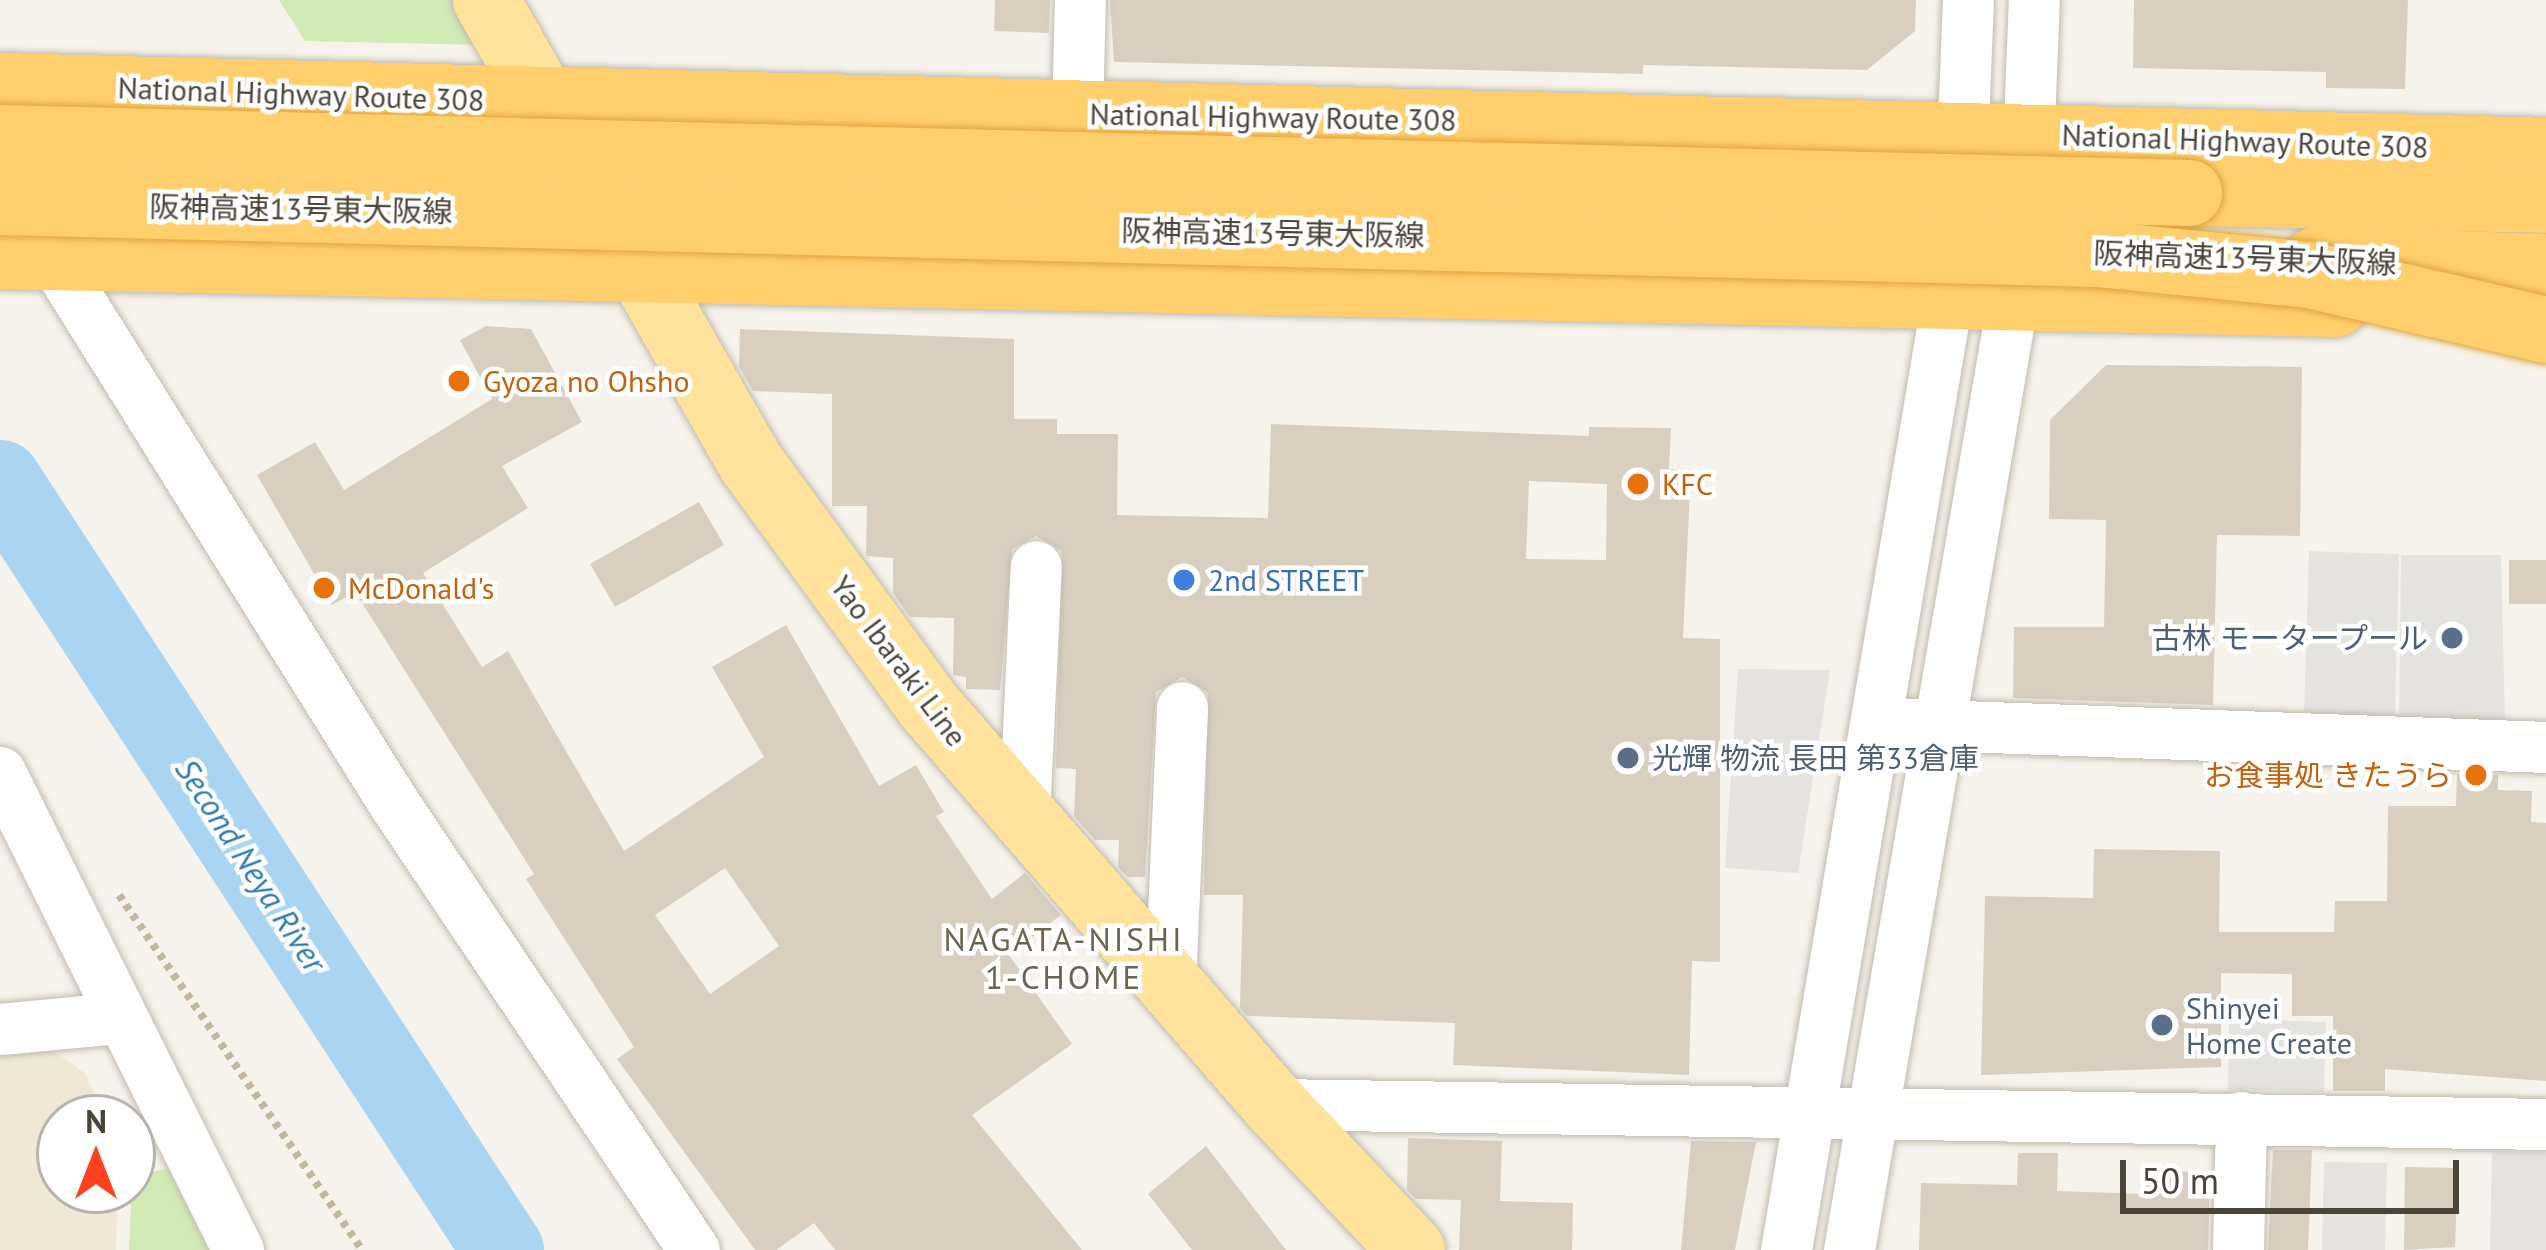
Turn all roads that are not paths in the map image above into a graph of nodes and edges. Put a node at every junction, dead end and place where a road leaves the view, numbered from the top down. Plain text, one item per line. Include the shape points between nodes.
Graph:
1 (486, 0) edge
2 (1080, 0) edge
3 (1968, 0) edge
4 (2034, 0) edge
5 (0, 86) edge
6 (545, 100) junction
7 (1077, 112) junction
8 (1964, 132) junction
9 (2031, 134) junction
10 (0, 138) edge
11 (2546, 151) edge
12 (2546, 200) edge
13 (14, 243) edge
14 (2098, 254) junction
15 (2546, 267) edge
16 (639, 268) junction
17 (1950, 296) junction
18 (2016, 296) junction
19 (2546, 309) edge
20 (2546, 329) edge
21 (1036, 566) dead end
22 (1182, 707) dead end
23 (1878, 723) junction
24 (1939, 725) junction
25 (2546, 746) edge
26 (0, 772) edge
27 (1024, 816) junction
28 (1170, 984) junction
29 (116, 1018) junction
30 (0, 1029) edge
31 (1274, 1104) junction
32 (1813, 1110) junction
33 (1873, 1111) junction
34 (2241, 1117) junction
35 (2546, 1124) edge
36 (238, 1250) edge
37 (694, 1250) edge
38 (1412, 1250) edge
39 (1786, 1250) edge
40 (1849, 1250) edge
41 (2238, 1250) edge

1 - 6 main road, Yao Ibaraki Line
2 - 7 street
3 - 8 street
4 - 9 street
5 - 6 highway, National Highway Route 308
6 - 7 highway, National Highway Route 308
6 - 16 main road, Yao Ibaraki Line
7 - 8 highway, National Highway Route 308
8 - 9 highway, National Highway Route 308
8 - 17 street
9 - 11 highway, National Highway Route 308
9 - 18 street
10 - 12 highway, 阪神高速13号東大阪線, bridge
13 - 14 highway, 阪神高速13号東大阪線, bridge
13 - 16 highway
13 - 37 street
14 - 15 highway, 阪神高速13号東大阪線, bridge
14 - 20 highway, bridge via 2310,275
16 - 17 highway
16 - 27 main road, Yao Ibaraki Line via 752,464 929,706
17 - 18 highway
17 - 23 street
18 - 19 highway
18 - 24 street
21 - 27 street
22 - 28 street
23 - 24 street
23 - 32 street
24 - 25 street
24 - 33 street
26 - 29 street
27 - 28 main road, Yao Ibaraki Line
28 - 31 main road, Yao Ibaraki Line
29 - 30 street
29 - 36 street
31 - 32 street
31 - 38 main road, Yao Ibaraki Line
32 - 33 street
32 - 39 street
33 - 34 street
33 - 40 street
34 - 35 street
34 - 41 street

